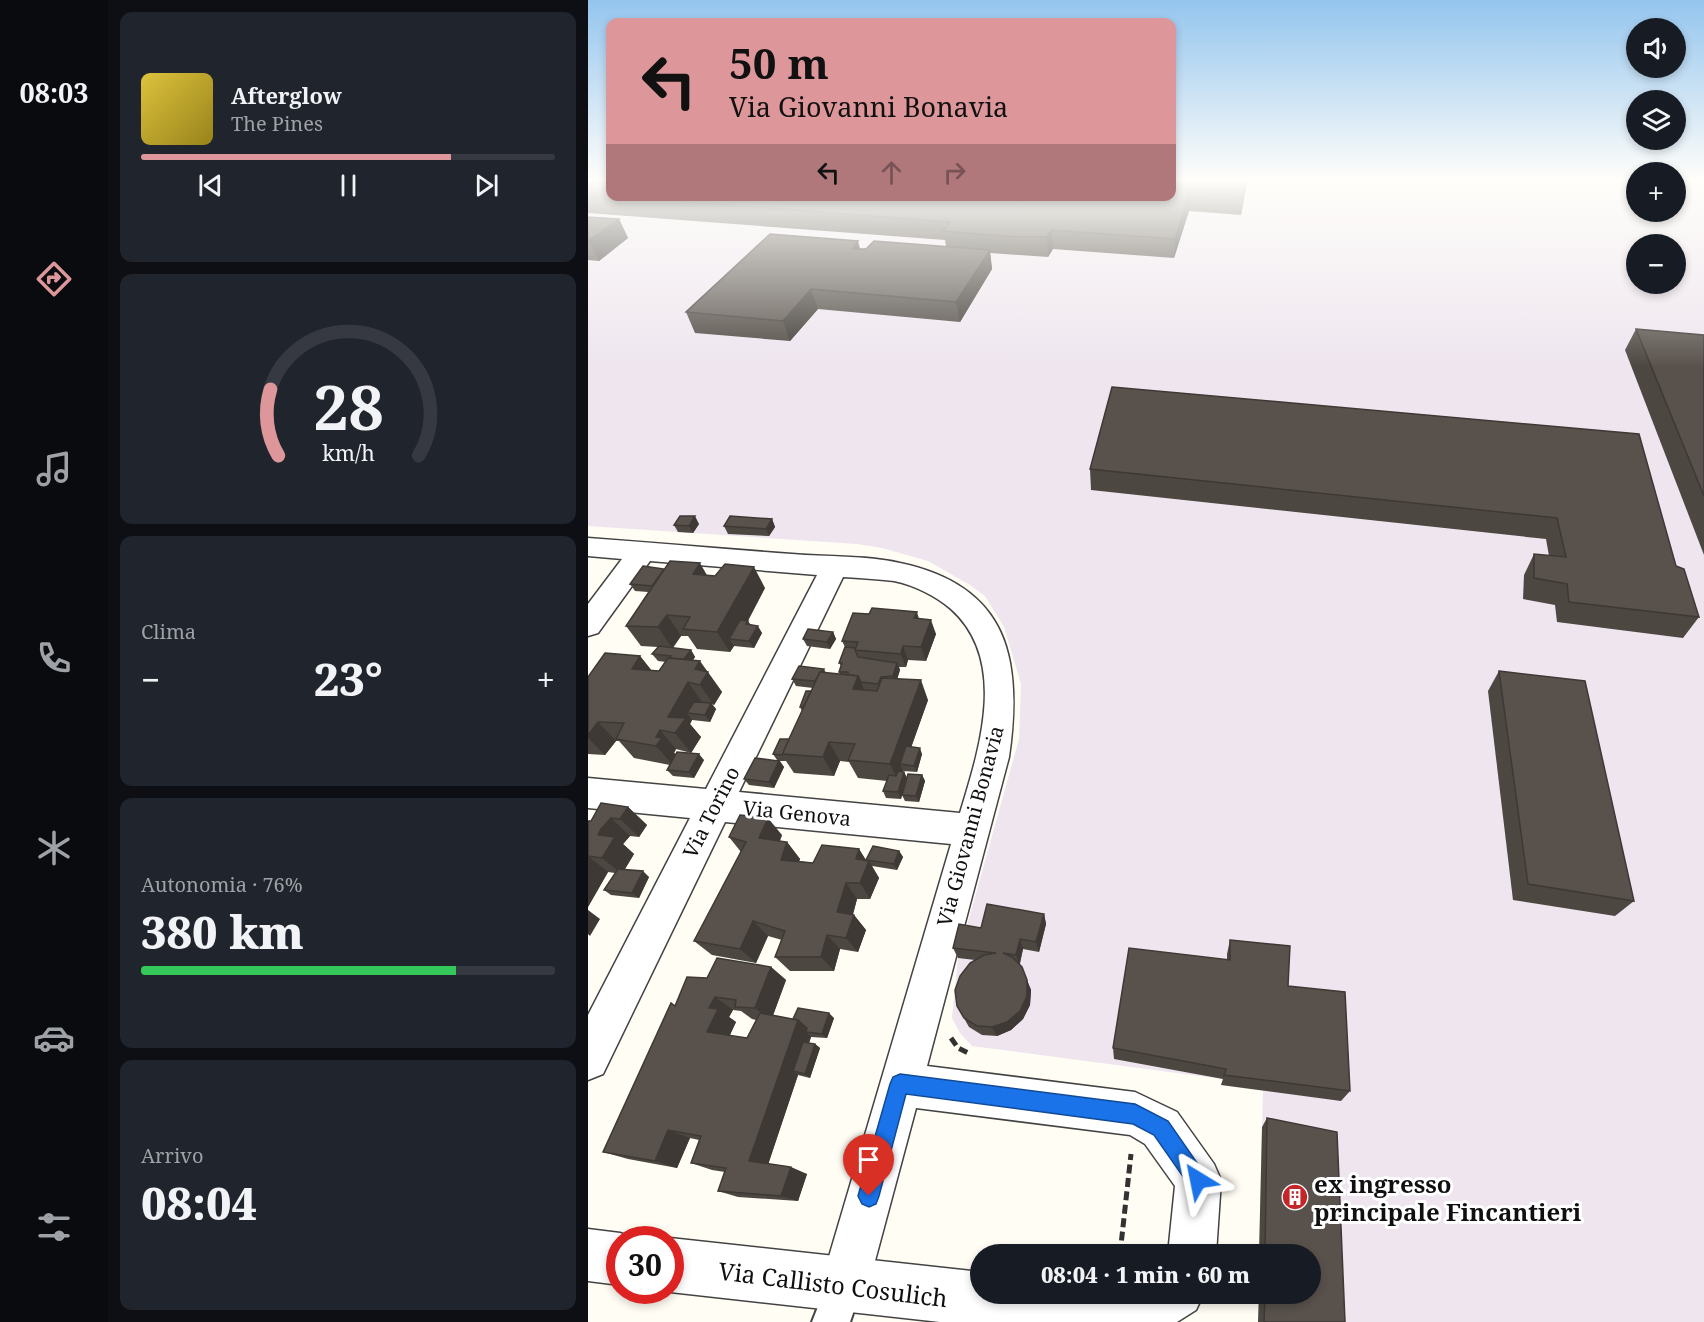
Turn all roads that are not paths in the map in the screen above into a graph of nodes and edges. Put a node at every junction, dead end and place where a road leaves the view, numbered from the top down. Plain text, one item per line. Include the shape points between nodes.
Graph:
1 (588, 547) edge
2 (643, 550) junction
3 (835, 566) junction
4 (588, 625) edge
5 (588, 793) edge
6 (714, 805) junction
7 (971, 830) junction
8 (588, 1059) edge
9 (900, 1084) junction
10 (1193, 1244) edge
11 (588, 1256) edge
12 (606, 1258) edge
13 (684, 1269) edge
14 (838, 1304) edge
15 (1153, 1311) edge

1 - 2 street, Via Giovanni Bonavia
2 - 3 street, Via Giovanni Bonavia
2 - 4 street
3 - 6 street, Via Torino
3 - 7 street, Via Giovanni Bonavia via 899,572 948,591 976,615 992,642 1000,713 993,757
5 - 6 street, Via Genova
6 - 7 street, Via Genova
6 - 8 street, Via Torino
7 - 9 street, Via Giovanni Bonavia
9 - 10 street via 1135,1114 1161,1128 1198,1180
9 - 14 street, Via Giovanni Bonavia
11 - 12 street
13 - 14 street, Via Callisto Cosulich
14 - 15 street, Via Callisto Cosulich

